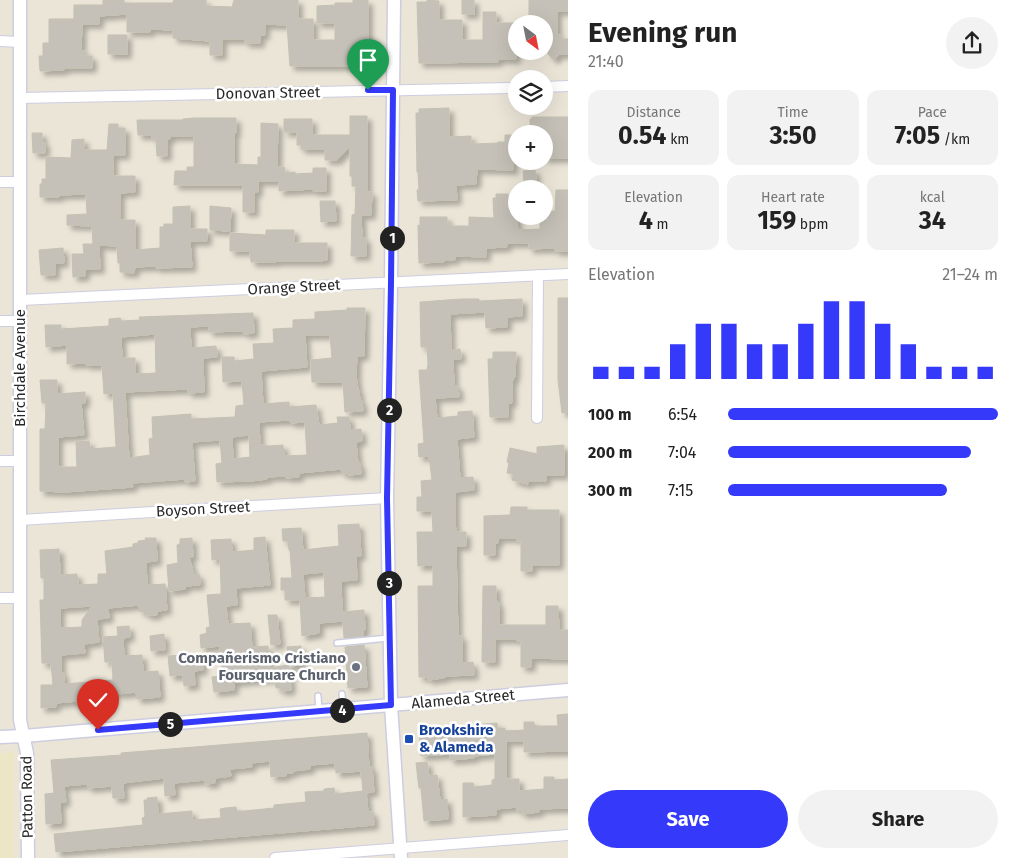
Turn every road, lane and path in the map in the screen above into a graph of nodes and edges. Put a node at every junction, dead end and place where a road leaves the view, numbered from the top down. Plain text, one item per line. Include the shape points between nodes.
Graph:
1 (20, 0) edge
2 (394, 0) edge
3 (0, 42) edge
4 (20, 42) junction
5 (568, 86) edge
6 (553, 87) edge
7 (508, 88) edge
8 (393, 90) junction
9 (20, 98) junction
10 (0, 182) edge
11 (20, 182) junction
12 (568, 274) edge
13 (538, 275) junction
14 (391, 283) junction
15 (20, 300) junction
16 (0, 321) edge
17 (20, 321) junction
18 (537, 418) dead end
19 (0, 461) edge
20 (20, 461) junction
21 (387, 498) junction
22 (20, 520) junction
23 (0, 598) edge
24 (20, 598) junction
25 (390, 638) junction
26 (337, 643) dead end
27 (568, 690) edge
28 (342, 694) dead end
29 (318, 696) dead end
30 (391, 705) junction
31 (343, 710) junction
32 (319, 712) junction
33 (24, 736) junction
34 (0, 737) edge
35 (568, 835) edge
36 (401, 853) edge
37 (28, 858) edge
38 (275, 858) edge

1 - 4 street, Birchdale Avenue
2 - 8 street
3 - 4 street
4 - 9 street, Birchdale Avenue
5 - 6 street
7 - 8 street, Donovan Street
8 - 9 street, Donovan Street
8 - 14 street
9 - 11 street, Birchdale Avenue
10 - 11 street
11 - 15 street, Birchdale Avenue
12 - 13 street, Orange Street
13 - 14 street, Orange Street
13 - 18 street
14 - 15 street, Orange Street
14 - 21 street
15 - 17 street, Birchdale Avenue
16 - 17 street
17 - 20 street, Birchdale Avenue
19 - 20 street
20 - 22 street, Birchdale Avenue
21 - 22 street, Boyson Street
21 - 25 street
22 - 24 street, Birchdale Avenue
23 - 24 street
24 - 33 street, Birchdale Avenue via 20,720
25 - 26 lane
25 - 30 street
27 - 30 street, Alameda Street
28 - 31 lane
29 - 32 lane
30 - 31 street, Alameda Street
30 - 36 street
31 - 32 street, Alameda Street
32 - 33 street, Alameda Street
33 - 34 street, Alameda Street
33 - 37 street, Patton Road
35 - 36 street
36 - 38 street

